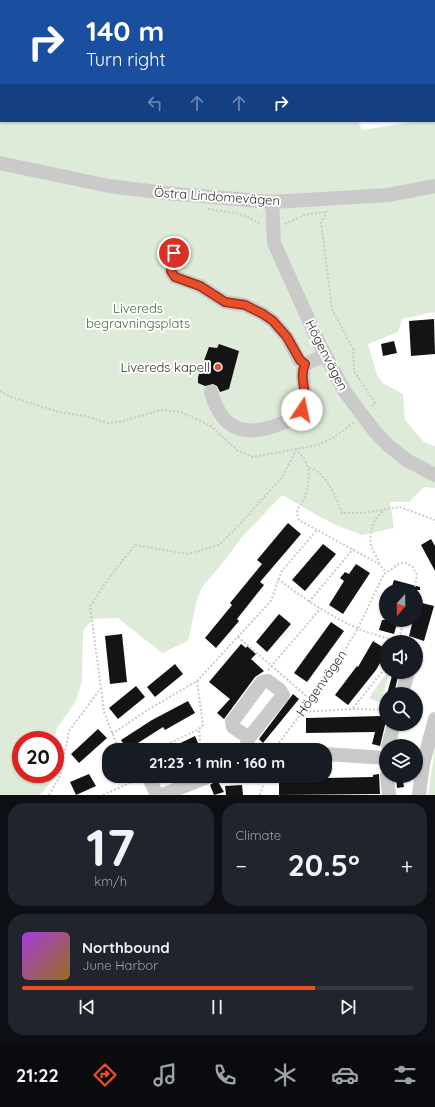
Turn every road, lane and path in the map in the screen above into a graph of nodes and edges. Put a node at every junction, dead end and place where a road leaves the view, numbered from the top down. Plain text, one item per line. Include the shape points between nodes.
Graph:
1 (0, 163) edge
2 (435, 186) edge
3 (272, 202) junction
4 (327, 211) dead end
5 (174, 253) dead end
6 (326, 355) junction
7 (305, 364) junction
8 (0, 391) edge
9 (211, 392) dead end
10 (363, 416) junction
11 (296, 450) junction
12 (309, 468) junction
13 (435, 475) edge
14 (385, 510) junction
15 (435, 520) edge
16 (317, 530) junction
17 (353, 549) junction
18 (379, 564) junction
19 (386, 572) junction
20 (278, 579) junction
21 (415, 583) edge
22 (309, 602) junction
23 (320, 609) junction
24 (358, 628) junction
25 (379, 635) edge
26 (238, 637) junction
27 (271, 665) junction
28 (379, 675) edge
29 (264, 680) junction
30 (197, 681) junction
31 (101, 688) junction
32 (311, 700) junction
33 (353, 709) junction
34 (379, 710) edge
35 (301, 712) junction
36 (435, 719) edge
37 (199, 729) junction
38 (112, 734) junction
39 (116, 743) edge
40 (170, 743) edge
41 (200, 743) edge
42 (246, 743) edge
43 (248, 743) edge
44 (280, 743) edge
45 (332, 754) edge
46 (423, 754) edge
47 (379, 757) edge
48 (130, 783) edge
49 (151, 783) edge
50 (191, 783) edge
51 (264, 783) edge
52 (388, 783) edge
53 (419, 783) edge
54 (49, 795) edge
55 (103, 795) edge
56 (157, 795) edge
57 (162, 795) edge
58 (260, 795) edge
59 (389, 795) edge
60 (419, 795) edge

1 - 3 street, Östra Lindomevägen via 109,186
2 - 3 street, Östra Lindomevägen via 388,195
3 - 6 street, Högenvägen via 274,244
4 - 10 path via 321,224 332,309 353,349 354,371 375,404
5 - 7 street via 171,271 175,277 200,286 225,302 245,305 263,314 287,337
6 - 7 street
6 - 10 street, Högenvägen via 345,392
7 - 9 street via 302,378 306,397 302,410 289,421 265,430 248,431 234,426 216,409
8 - 11 path via 58,412 108,423 161,410 181,412 211,426 247,456 262,457
10 - 11 path via 326,442
10 - 13 street, Högenvägen via 389,446 408,461
11 - 12 path via 304,457
11 - 31 path via 283,476 241,524 218,545 188,554 135,545 90,606
12 - 14 path via 314,469 329,485 342,513
12 - 16 path via 305,498 297,513 299,520
14 - 15 path via 408,509
14 - 18 path via 377,517 371,528 371,544
16 - 17 path
16 - 20 path via 286,565
17 - 18 path
17 - 22 path
18 - 19 path
19 - 21 path via 400,563 406,563 413,567 417,575
19 - 24 path, Högenvägen
20 - 22 path
20 - 26 path via 271,602
22 - 23 path
23 - 24 path
23 - 27 path
24 - 25 path
24 - 32 path, Högenvägen via 330,676
26 - 27 path
26 - 30 path
27 - 29 path
27 - 32 path
28 - 33 path
29 - 42 street, Högenvägen via 232,722
29 - 43 street, Högenvägen via 280,690 283,696
30 - 37 path via 203,725
30 - 38 path
31 - 38 path via 104,712
31 - 54 path via 69,731 60,776
32 - 35 path, Högenvägen
33 - 34 path
33 - 35 path
35 - 44 path, Högenvägen
36 - 46 street
37 - 40 path
37 - 41 path
38 - 39 path
45 - 47 street
48 - 55 path
49 - 56 street
50 - 57 street
51 - 58 path
52 - 59 street
53 - 60 street

